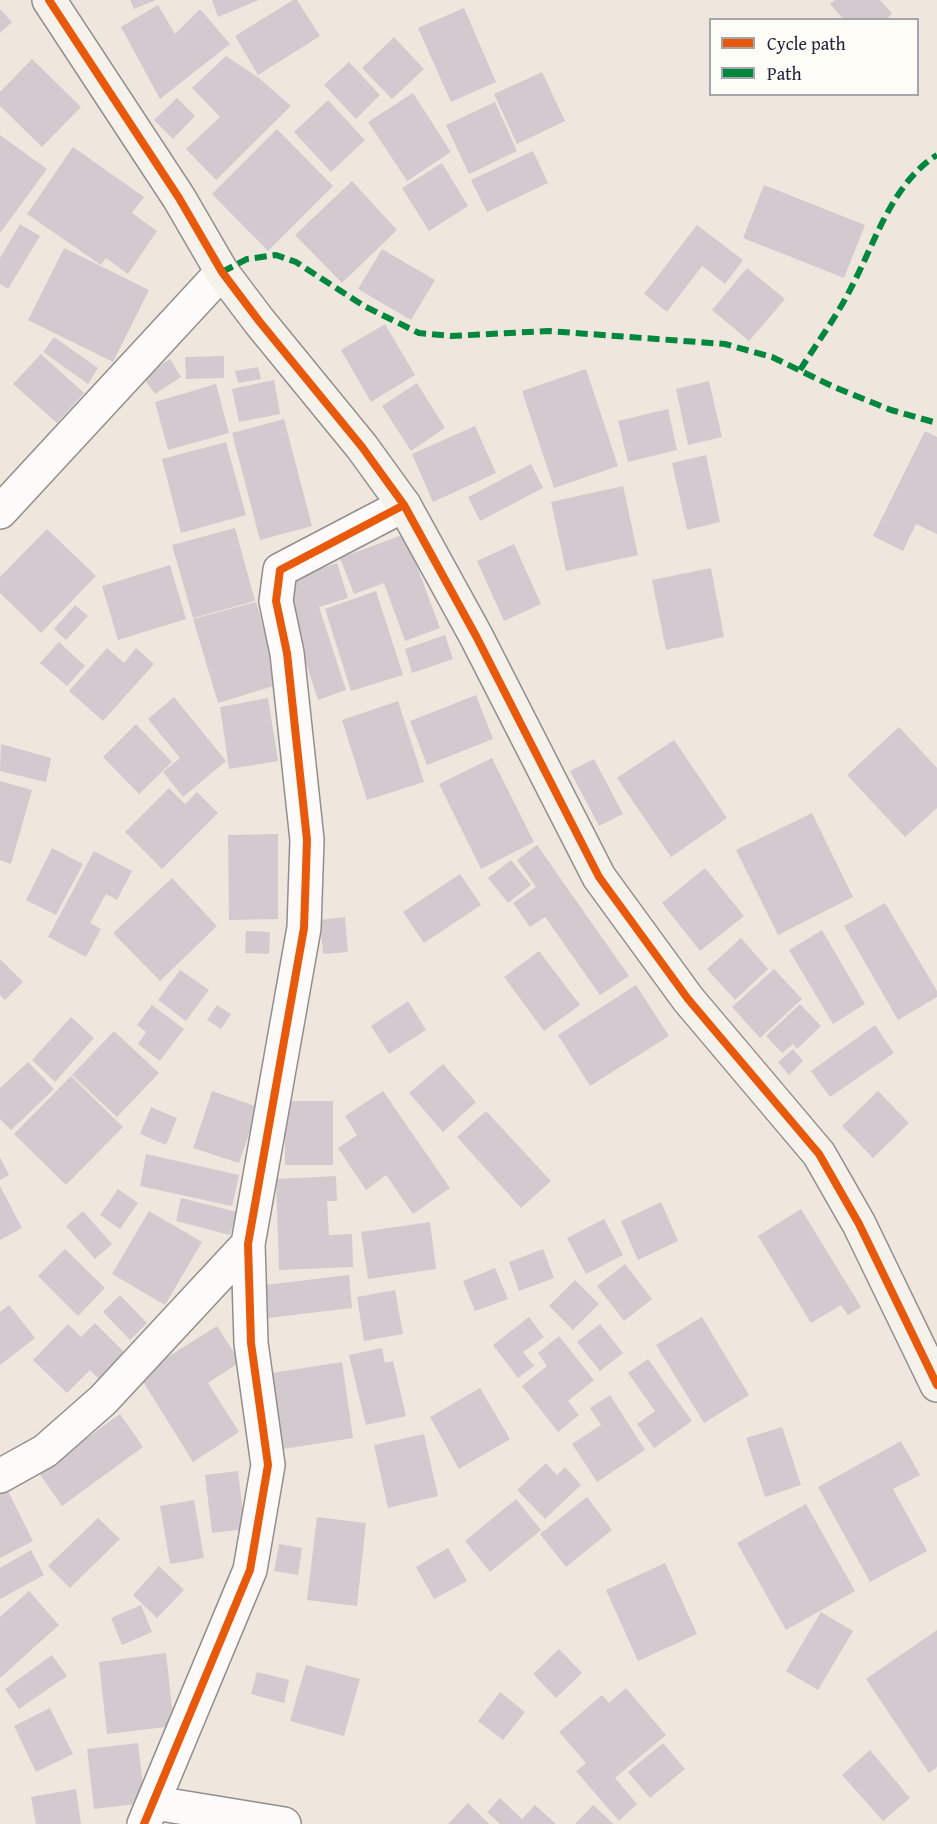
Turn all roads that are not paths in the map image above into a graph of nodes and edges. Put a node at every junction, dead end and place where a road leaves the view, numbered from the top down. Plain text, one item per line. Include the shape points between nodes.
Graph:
1 (49, 0) edge
2 (222, 272) junction
3 (404, 505) junction
4 (0, 512) edge
5 (248, 1244) junction
6 (937, 1385) edge
7 (0, 1476) edge
8 (150, 1813) edge
9 (284, 1824) edge

1 - 2 street via 173,188
2 - 3 street
2 - 4 street
3 - 5 street via 280,570 276,601 287,652 307,840 304,928
3 - 6 street via 477,636 598,877 688,999 819,1154 859,1224
5 - 7 street via 103,1400 45,1451
5 - 8 street via 251,1343 268,1465 250,1570
8 - 9 street

